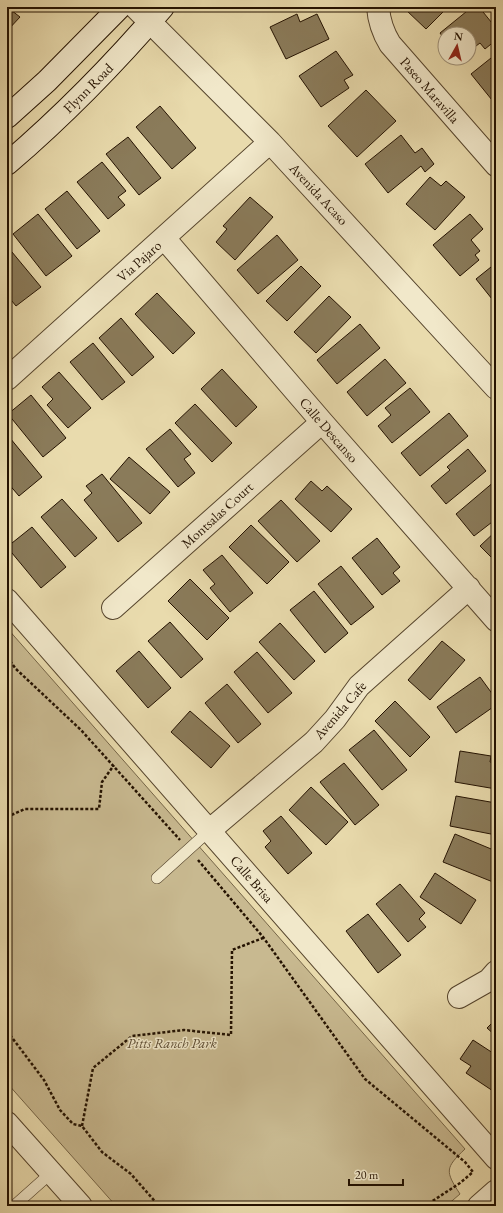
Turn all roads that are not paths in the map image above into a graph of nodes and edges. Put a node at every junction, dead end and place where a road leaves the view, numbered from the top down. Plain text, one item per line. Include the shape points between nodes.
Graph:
1 (120, 7) edge
2 (378, 7) edge
3 (150, 12) edge
4 (7, 118) edge
5 (270, 142) junction
6 (7, 164) edge
7 (496, 165) edge
8 (164, 238) junction
9 (7, 380) edge
10 (495, 383) edge
11 (322, 422) junction
12 (469, 588) junction
13 (7, 600) edge
14 (113, 608) dead end
15 (496, 620) edge
16 (210, 830) junction
17 (157, 878) dead end
18 (496, 972) edge
19 (459, 997) dead end
20 (7, 1123) edge
21 (496, 1158) edge
22 (51, 1173) junction
23 (496, 1191) edge
24 (14, 1206) edge
25 (81, 1206) edge
26 (479, 1206) edge

1 - 4 street
2 - 7 street, Paseo Maravilla via 379,20 390,44
3 - 5 street, Avenida Acaso
3 - 6 street, Flynn Road via 128,48 53,123
5 - 8 street, Via Pajaro
5 - 10 street, Avenida Acaso
8 - 9 street, Via Pajaro
8 - 11 street, Calle Descanso
11 - 12 street, Calle Descanso
11 - 14 street, Montsalas Court
12 - 15 street, Calle Descanso
12 - 16 street, Avenida Cafe via 360,686 314,742
13 - 16 street, Calle Brisa
16 - 17 lane
16 - 21 street, Calle Brisa
18 - 19 street via 489,980
20 - 22 street
22 - 24 lane
22 - 25 street
23 - 26 street

